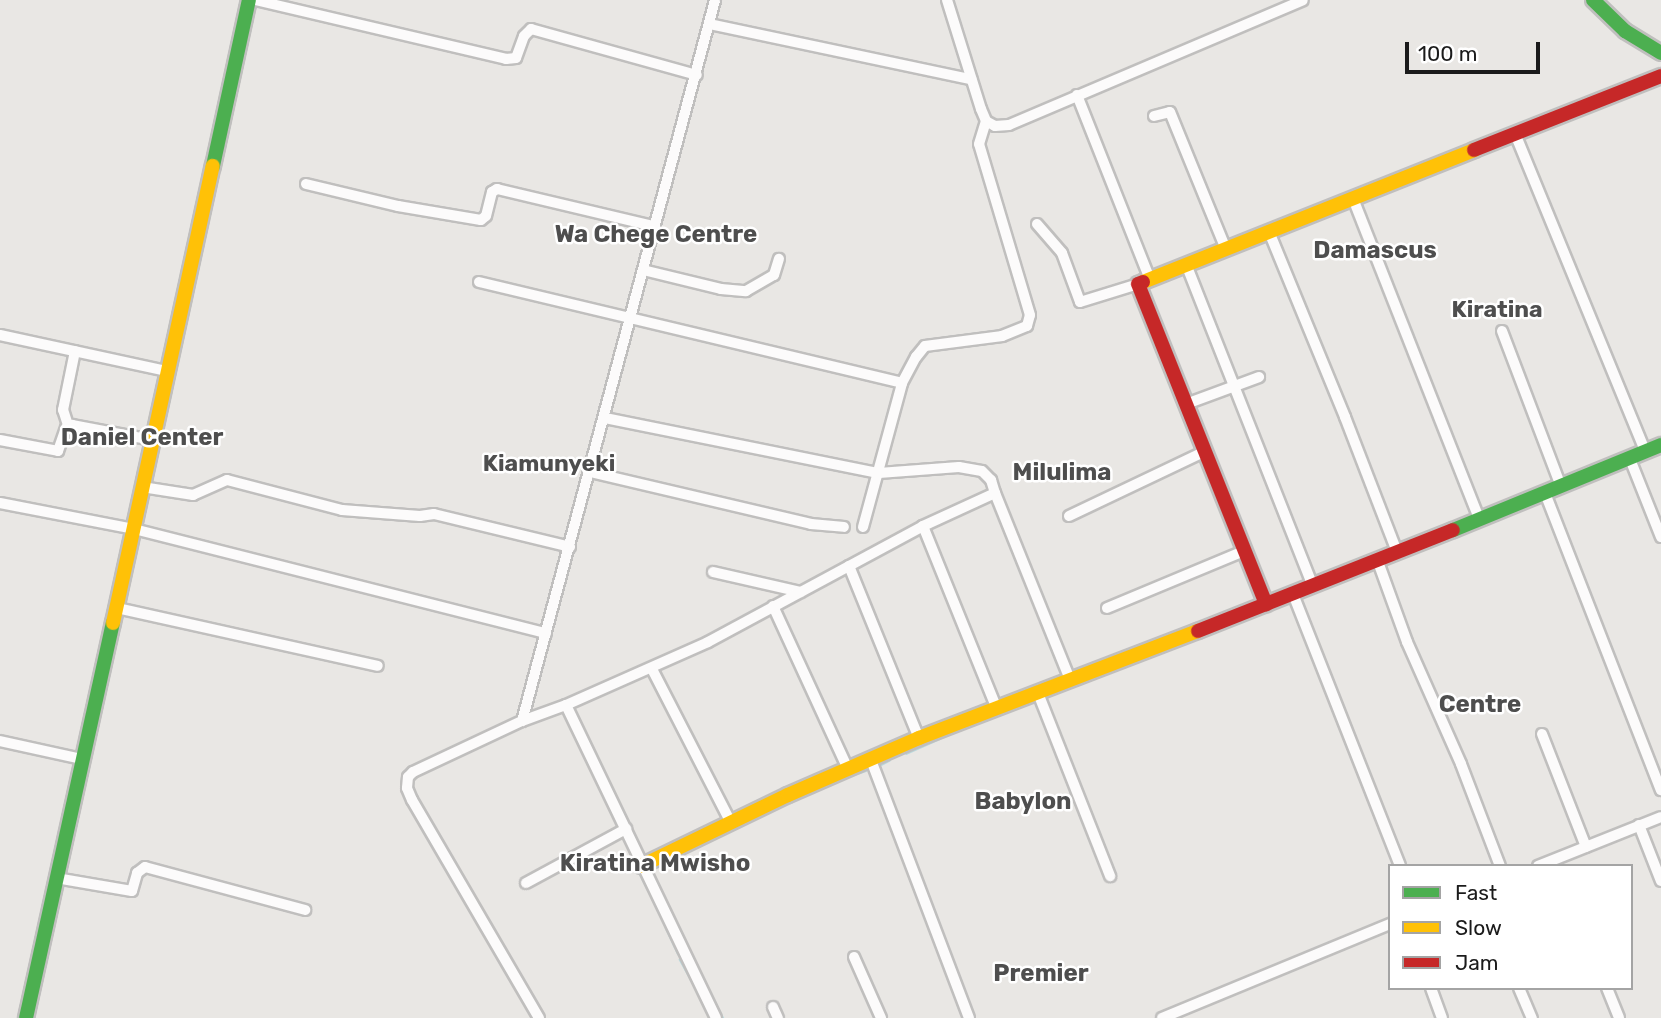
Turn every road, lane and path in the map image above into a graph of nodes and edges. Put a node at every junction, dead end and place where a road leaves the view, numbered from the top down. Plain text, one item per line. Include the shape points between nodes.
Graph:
1 (248, 0) edge
2 (255, 0) edge
3 (715, 0) edge
4 (947, 0) edge
5 (1303, 0) edge
6 (1593, 0) edge
7 (709, 24) junction
8 (1661, 53) edge
9 (697, 75) junction
10 (1661, 76) edge
11 (971, 79) junction
12 (1077, 95) junction
13 (1154, 116) dead end
14 (986, 121) junction
15 (1516, 136) junction
16 (306, 184) dead end
17 (1354, 201) junction
18 (1037, 224) dead end
19 (654, 226) junction
20 (1270, 234) junction
21 (1226, 249) junction
22 (779, 259) dead end
23 (1186, 264) junction
24 (643, 270) junction
25 (1144, 281) junction
26 (479, 282) dead end
27 (629, 319) junction
28 (1502, 331) dead end
29 (0, 335) edge
30 (75, 351) junction
31 (167, 371) junction
32 (1259, 377) dead end
33 (902, 383) junction
34 (1233, 385) junction
35 (1186, 404) junction
36 (605, 418) junction
37 (68, 425) junction
38 (0, 440) edge
39 (152, 440) junction
40 (1661, 445) edge
41 (1645, 451) junction
42 (1205, 452) junction
43 (1630, 458) junction
44 (590, 472) junction
45 (879, 473) junction
46 (142, 486) junction
47 (1561, 486) junction
48 (995, 493) junction
49 (1545, 493) junction
50 (0, 503) edge
51 (1069, 516) dead end
52 (1479, 519) junction
53 (923, 526) junction
54 (844, 527) dead end
55 (863, 527) dead end
56 (134, 529) junction
57 (1661, 537) edge
58 (570, 547) junction
59 (1244, 551) junction
60 (1396, 552) junction
61 (1377, 559) junction
62 (849, 566) junction
63 (713, 572) dead end
64 (1312, 587) junction
65 (802, 592) junction
66 (1293, 594) junction
67 (1266, 604) junction
68 (773, 606) junction
69 (117, 608) junction
70 (1107, 608) dead end
71 (546, 633) junction
72 (378, 666) dead end
73 (652, 669) junction
74 (1070, 680) junction
75 (1038, 693) junction
76 (566, 705) junction
77 (997, 709) junction
78 (522, 721) junction
79 (1542, 734) dead end
80 (919, 738) junction
81 (0, 741) edge
82 (82, 759) junction
83 (871, 760) junction
84 (848, 769) junction
85 (1661, 790) edge
86 (1661, 817) edge
87 (730, 821) junction
88 (1639, 825) junction
89 (626, 829) junction
90 (1586, 847) junction
91 (1559, 862) edge
92 (1399, 864) edge
93 (1499, 864) edge
94 (641, 866) junction
95 (1110, 876) dead end
96 (56, 878) junction
97 (1661, 881) edge
98 (526, 883) dead end
99 (305, 910) dead end
100 (1388, 925) edge
101 (854, 957) dead end
102 (1432, 990) edge
103 (1520, 990) edge
104 (1608, 990) edge
105 (773, 1007) dead end
106 (1186, 1014) edge
107 (26, 1018) edge
108 (539, 1018) edge
109 (716, 1018) edge
110 (778, 1018) edge
111 (881, 1018) edge
112 (969, 1018) edge
113 (1162, 1018) edge
114 (1443, 1018) edge
115 (1532, 1018) edge
116 (1619, 1018) edge

1 - 31 street
2 - 9 street via 506,59 516,58 531,29
3 - 7 street
4 - 11 street
5 - 12 street
6 - 8 street via 1625,30
7 - 9 street
7 - 11 street
9 - 19 street
10 - 15 street
11 - 14 street
12 - 14 street via 1009,125
12 - 25 street
13 - 21 street via 1170,112
14 - 33 street via 979,144 1030,315 1027,326 1002,335 925,346
15 - 17 street
15 - 41 street
16 - 19 street via 481,220 497,189
17 - 20 street
17 - 52 street
18 - 25 street via 1062,253 1080,302
19 - 24 street
20 - 21 street
20 - 60 street
21 - 23 street
22 - 24 street via 774,275 746,290 721,289
23 - 25 street
23 - 34 street
24 - 27 street
25 - 35 street
26 - 27 street
27 - 33 street
27 - 36 street
28 - 47 street
29 - 30 street
30 - 31 street
30 - 37 street via 63,410
31 - 39 street
32 - 34 street
33 - 45 street
34 - 35 street
34 - 64 street
35 - 42 street
36 - 44 street
36 - 45 street
37 - 38 street via 58,451
37 - 39 street
39 - 46 street
40 - 41 street
41 - 43 street
42 - 51 street
42 - 59 street
43 - 47 street
43 - 57 street
44 - 54 street via 811,524
44 - 58 street
45 - 48 street via 959,467 982,471
45 - 55 street
46 - 56 street
46 - 58 street via 193,495 226,480 342,510 434,514
47 - 49 street
48 - 53 street
48 - 74 street
49 - 52 street
49 - 85 street
50 - 56 street
52 - 60 street
53 - 62 street
53 - 77 street
56 - 69 street
56 - 71 street
58 - 71 street
59 - 67 street
59 - 70 street
60 - 61 street
61 - 64 street
61 - 93 street
62 - 65 street
62 - 80 street
63 - 65 street
64 - 66 street
65 - 68 street
66 - 67 street
66 - 92 street
67 - 74 street
68 - 73 street
68 - 84 street
69 - 72 street
69 - 82 street
71 - 78 street
73 - 76 street
73 - 87 street
74 - 75 street
75 - 77 street
75 - 95 street
76 - 78 street
76 - 89 street
77 - 80 street
78 - 108 street via 413,772 407,788
79 - 90 street
80 - 83 street
81 - 82 street
82 - 96 street
83 - 84 street
83 - 112 street
84 - 87 street
86 - 88 street
87 - 94 street
88 - 90 street
88 - 97 street
89 - 94 street
89 - 98 street
90 - 91 street
94 - 109 street
96 - 99 street via 132,891 137,873 145,867
96 - 107 street
100 - 106 street
101 - 111 street
102 - 114 street
103 - 115 street
104 - 116 street
105 - 110 street
106 - 113 street

